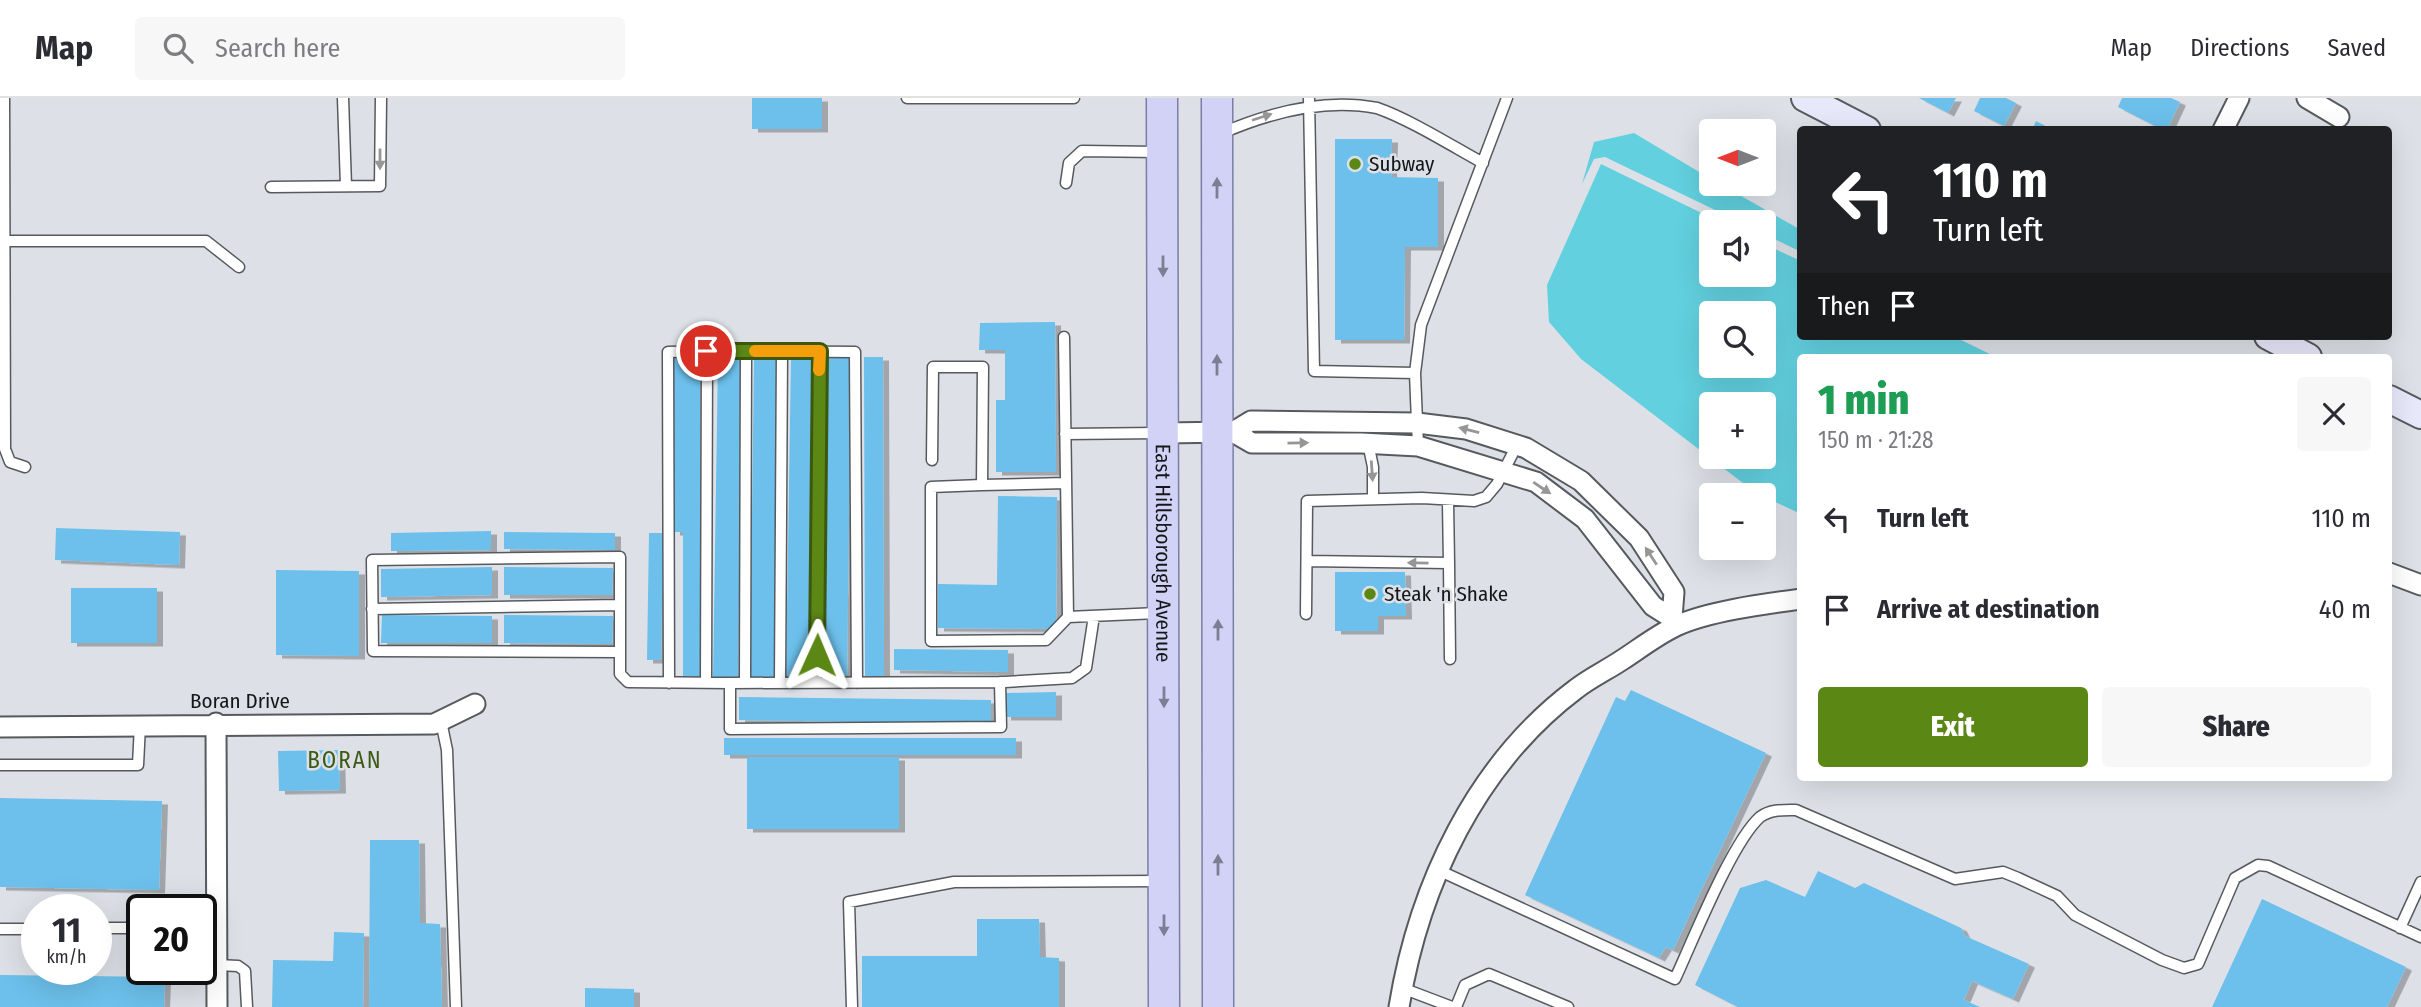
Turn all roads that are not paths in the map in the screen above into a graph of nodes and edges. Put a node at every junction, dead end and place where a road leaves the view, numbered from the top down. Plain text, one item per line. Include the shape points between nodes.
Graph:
1 (4, 98) edge
2 (343, 98) edge
3 (381, 98) edge
4 (907, 98) edge
5 (1074, 98) edge
6 (1162, 98) edge
7 (1217, 98) edge
8 (1507, 98) edge
9 (1805, 98) edge
10 (2239, 98) edge
11 (2306, 98) edge
12 (1309, 101) edge
13 (2339, 117) dead end
14 (1859, 126) edge
15 (2225, 126) edge
16 (1217, 136) junction
17 (1162, 152) junction
18 (1483, 163) junction
19 (1066, 183) dead end
20 (346, 186) junction
21 (271, 187) dead end
22 (5, 241) junction
23 (239, 267) dead end
24 (1064, 337) dead end
25 (2276, 340) edge
26 (706, 351) junction
27 (746, 351) junction
28 (782, 351) junction
29 (820, 351) junction
30 (2302, 354) edge
31 (1415, 373) junction
32 (2392, 400) edge
33 (2421, 415) edge
34 (1417, 423) junction
35 (1163, 433) junction
36 (1225, 433) junction
37 (1065, 434) junction
38 (1368, 443) junction
39 (1517, 445) junction
40 (1418, 446) junction
41 (932, 460) dead end
42 (25, 467) dead end
43 (1506, 471) junction
44 (1066, 483) junction
45 (982, 485) junction
46 (1373, 499) junction
47 (1448, 502) junction
48 (1307, 561) junction
49 (1449, 563) junction
50 (2392, 574) edge
51 (2421, 585) edge
52 (1797, 600) edge
53 (620, 605) junction
54 (372, 608) junction
55 (1164, 613) junction
56 (1306, 614) dead end
57 (1094, 616) junction
58 (1068, 617) junction
59 (1674, 622) junction
60 (620, 652) junction
61 (1450, 659) dead end
62 (1000, 682) junction
63 (669, 683) junction
64 (706, 683) junction
65 (730, 683) junction
66 (745, 683) junction
67 (780, 683) junction
68 (816, 683) junction
69 (857, 683) junction
70 (475, 704) dead end
71 (441, 721) junction
72 (216, 723) junction
73 (140, 724) junction
74 (0, 727) edge
75 (0, 765) edge
76 (1438, 870) junction
77 (1164, 881) junction
78 (2421, 882) edge
79 (217, 894) edge
80 (2400, 928) junction
81 (0, 929) edge
82 (21, 929) edge
83 (2421, 937) edge
84 (217, 957) edge
85 (215, 985) edge
86 (1400, 997) edge
87 (217, 1007) edge
88 (247, 1007) edge
89 (456, 1007) edge
90 (852, 1007) edge
91 (1164, 1007) edge
92 (1218, 1007) edge
93 (1454, 1007) edge
94 (1568, 1007) edge

1 - 22 lane
2 - 20 lane
3 -> 20 lane via 380,186
4 - 5 lane
6 - 17 main road, East Hillsborough Avenue
7 - 16 main road
8 - 18 lane
9 - 14 street
10 - 15 street
11 - 13 street
16 -> 12 lane
12 - 18 lane via 1377,108
12 - 31 lane via 1314,370
36 -> 16 main road
17 - 19 lane via 1082,151 1069,163
17 -> 35 main road, East Hillsborough Avenue
18 - 31 lane via 1421,325
20 - 21 lane
22 - 23 lane via 206,241
22 - 42 lane via 5,449 10,463
24 - 37 lane
25 - 30 street
26 - 27 lane
26 - 63 lane via 668,352
26 - 64 lane
27 - 28 lane
27 - 66 lane
28 - 29 lane
28 - 67 lane
29 - 68 lane
29 - 69 lane via 855,352
31 - 34 lane
32 - 33 street
34 - 36 street via 1251,421
39 -> 34 street via 1466,429
34 - 40 lane
35 - 36 street
35 - 37 lane
35 - 55 main road, East Hillsborough Avenue
36 -> 38 street via 1252,443
92 -> 36 main road
37 - 44 lane
38 - 40 street
38 -> 46 lane
39 - 43 lane
59 -> 39 street via 1674,592 1639,538 1581,481
40 - 43 street
41 - 45 lane via 933,368 983,367
43 - 47 lane via 1486,496
43 -> 59 street via 1536,482 1585,519 1653,606
44 - 45 lane
44 - 58 lane
45 - 58 lane via 931,487 931,641 1046,640
46 - 47 lane
46 - 48 lane via 1307,501
47 - 49 lane
49 -> 48 lane
48 - 56 lane
49 - 61 lane
50 - 51 street
52 - 59 street
53 - 54 lane
53 - 54 lane via 620,557 372,560
53 - 60 lane
54 - 60 lane via 373,651
55 - 57 lane
55 -> 77 main road, East Hillsborough Avenue
57 - 58 lane
57 - 62 lane via 1086,668 1072,678
59 - 76 street via 1576,689 1529,731 1488,779
60 - 63 lane via 620,674 628,682
62 - 65 lane via 1001,727 744,729 730,729
62 - 69 lane
63 - 64 lane
64 - 65 lane
65 - 66 lane
66 - 67 lane
67 - 68 lane
68 - 69 lane
70 - 71 street, Boran Drive
71 - 72 street, Boran Drive
71 - 89 lane via 447,750
72 - 73 street, Boran Drive
72 - 79 street
73 - 74 street, Boran Drive
73 - 75 lane via 138,765
76 - 80 lane via 1675,979 1743,836 1762,816 1779,809 1796,810 1955,880 2003,873 2018,878 2057,896 2075,915 2184,968 2198,964 2235,878 2258,865
76 - 86 street via 1413,938
77 - 90 lane via 954,882 849,902
77 -> 91 main road, East Hillsborough Avenue
78 - 80 lane
80 - 83 lane
81 - 82 lane
84 - 88 lane via 245,971
85 - 87 street
86 - 93 lane
93 - 94 lane via 1465,985 1489,974

